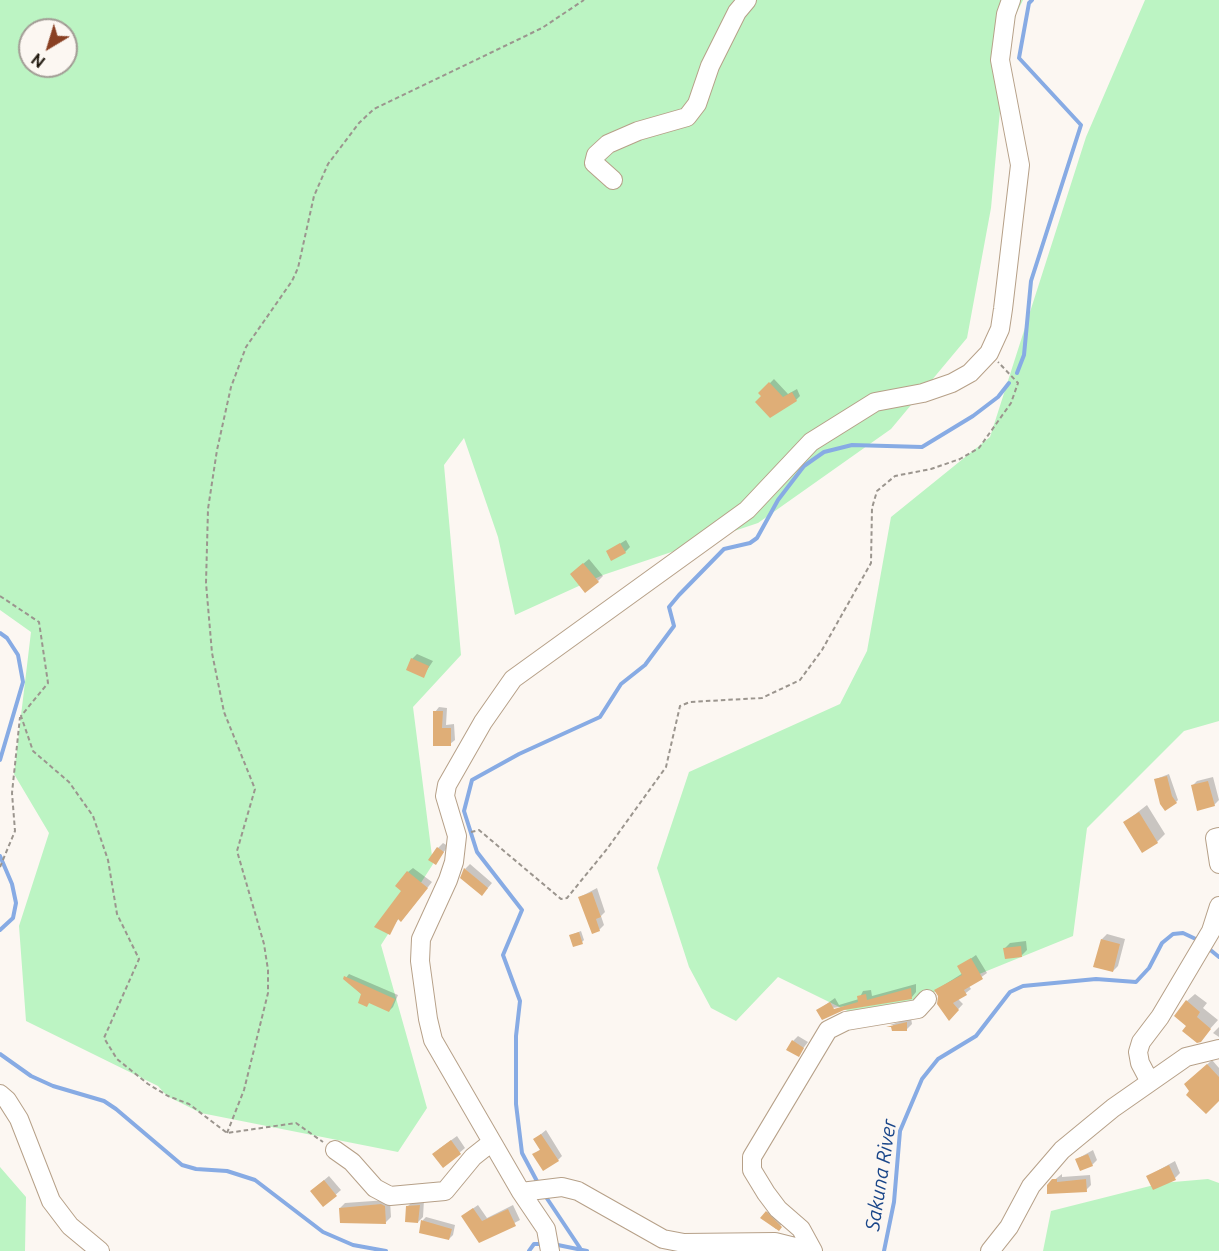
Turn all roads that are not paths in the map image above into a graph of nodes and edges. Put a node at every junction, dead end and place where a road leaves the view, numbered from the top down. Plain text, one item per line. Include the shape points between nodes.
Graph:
1 (747, 0) edge
2 (1011, 0) edge
3 (613, 180) dead end
4 (1219, 837) edge
5 (1219, 864) edge
6 (1219, 906) edge
7 (927, 999) dead end
8 (1219, 1049) edge
9 (1150, 1082) junction
10 (0, 1094) edge
11 (492, 1142) junction
12 (335, 1150) road end
13 (533, 1191) junction
14 (551, 1250) edge
15 (99, 1251) edge
16 (812, 1251) edge
17 (990, 1251) edge

1 - 3 street via 732,21 697,104 687,117 638,130 596,154 594,163
2 - 11 street via 1000,60 1020,165 1000,330 989,353 970,373 952,383 875,402 811,442 747,510 513,678 447,785 457,836 454,862 421,939 423,992 434,1040
4 - 5 street via 1215,838
6 - 9 street via 1211,932 1141,1042 1140,1063
7 - 16 street via 918,1009 846,1021 828,1030 752,1157 752,1170 766,1193 801,1229
8 - 9 street via 1186,1058
9 - 17 street via 1062,1149 1031,1186
10 - 15 street via 19,1119 51,1201 70,1226
11 - 12 street via 473,1156 446,1191 390,1196 375,1188 352,1162
11 - 13 street
13 - 14 street
13 - 16 street via 561,1187 578,1191 663,1239 684,1243 775,1242

